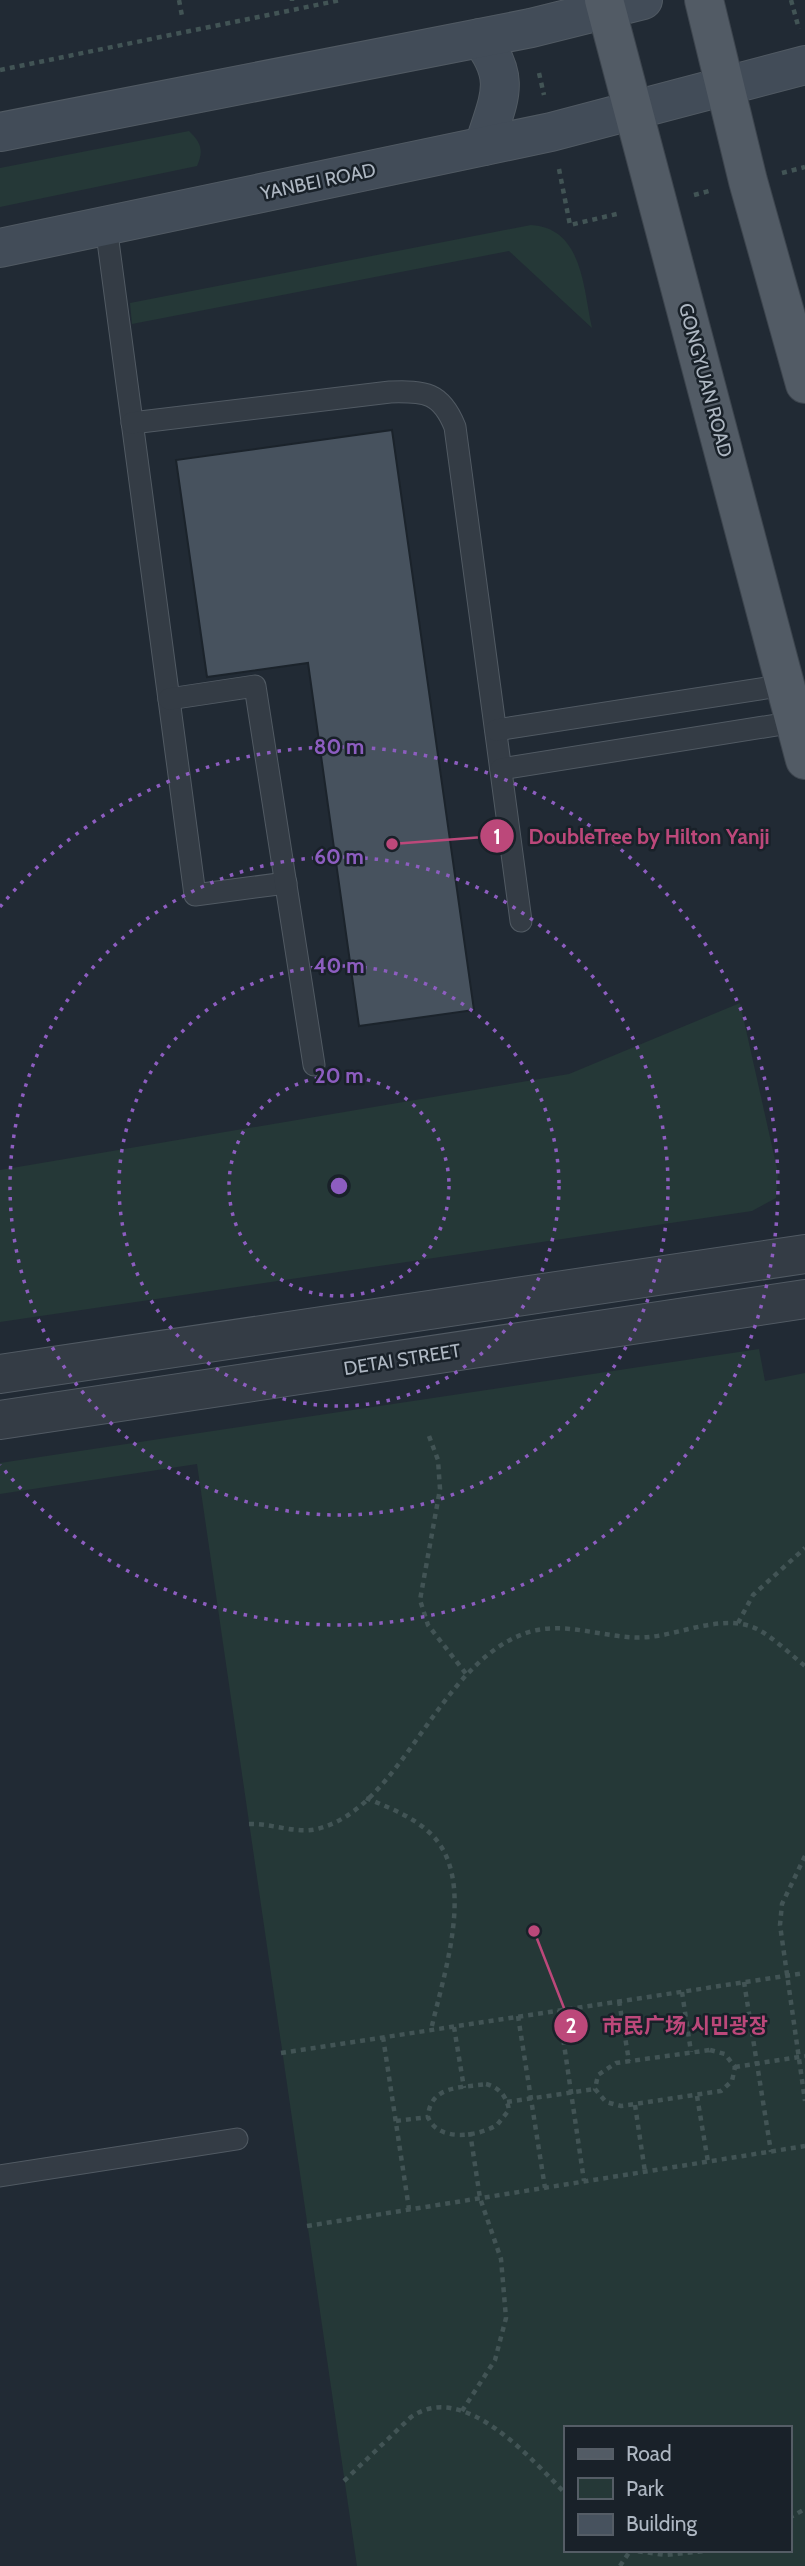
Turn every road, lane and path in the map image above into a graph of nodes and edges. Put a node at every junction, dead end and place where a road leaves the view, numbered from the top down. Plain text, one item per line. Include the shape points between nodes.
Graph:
1 (179, 0) edge
2 (341, 0) edge
3 (704, 0) edge
4 (618, 3) edge
5 (182, 16) dead end
6 (480, 38) junction
7 (805, 65) edge
8 (0, 70) edge
9 (725, 88) junction
10 (636, 111) junction
11 (0, 132) edge
12 (484, 146) junction
13 (106, 226) junction
14 (0, 248) edge
15 (797, 326) edge
16 (805, 384) edge
17 (132, 424) junction
18 (786, 685) junction
19 (169, 699) junction
20 (795, 722) junction
21 (496, 730) junction
22 (805, 760) edge
23 (501, 769) junction
24 (286, 883) junction
25 (521, 921) dead end
26 (314, 1065) dead end
27 (805, 1254) edge
28 (805, 1298) edge
29 (0, 1374) edge
30 (0, 1420) edge
31 (429, 1436) dead end
32 (805, 1548) edge
33 (738, 1623) junction
34 (805, 1666) edge
35 (467, 1675) junction
36 (366, 1798) junction
37 (248, 1824) dead end
38 (805, 1856) edge
39 (805, 1973) edge
40 (785, 1976) junction
41 (744, 1982) junction
42 (682, 1992) junction
43 (619, 2001) junction
44 (559, 2010) junction
45 (518, 2016) junction
46 (454, 2026) junction
47 (431, 2029) junction
48 (383, 2037) junction
49 (691, 2052) junction
50 (281, 2053) dead end
51 (805, 2056) edge
52 (798, 2057) junction
53 (629, 2061) junction
54 (757, 2063) junction
55 (735, 2067) junction
56 (464, 2088) junction
57 (595, 2089) junction
58 (571, 2092) junction
59 (697, 2096) junction
60 (530, 2098) junction
61 (805, 2101) edge
62 (508, 2102) junction
63 (635, 2105) junction
64 (428, 2117) junction
65 (396, 2121) junction
66 (470, 2132) junction
67 (237, 2139) dead end
68 (805, 2146) edge
69 (771, 2152) junction
70 (708, 2162) junction
71 (645, 2172) junction
72 (0, 2176) edge
73 (584, 2181) junction
74 (545, 2188) junction
75 (480, 2198) junction
76 (409, 2209) junction
77 (307, 2226) dead end
78 (462, 2411) junction
79 (344, 2481) dead end
80 (564, 2492) edge
81 (638, 2552) edge
82 (695, 2552) edge

1 - 5 path
2 - 8 path
3 - 9 main road
4 - 6 main road
4 - 10 main road, GONGYUAN ROAD
6 - 11 main road
6 - 12 main road via 500,71 500,93
7 - 9 main road, YANBEI ROAD
9 - 10 main road, YANBEI ROAD
9 - 15 main road
10 - 12 main road, YANBEI ROAD
10 - 18 main road, GONGYUAN ROAD
12 - 13 main road, YANBEI ROAD
13 - 14 main road, YANBEI ROAD
13 - 17 lane
15 - 16 main road
17 - 19 lane
17 - 21 lane via 390,392 418,391 437,398 456,426
18 - 20 main road, GONGYUAN ROAD
18 - 21 lane
19 - 24 lane via 256,686
19 - 24 lane via 195,895
20 - 22 main road, GONGYUAN ROAD
20 - 23 lane
21 - 23 lane
23 - 25 lane
24 - 26 lane
27 - 29 street
28 - 30 street, DETAI STREET
31 - 35 path via 438,1460 440,1489 420,1600 428,1625
32 - 33 path via 753,1595
33 - 34 path via 761,1631
33 - 35 path via 648,1637 562,1628 532,1631 506,1644
35 - 36 path
36 - 37 path via 331,1824 315,1829
36 - 47 path via 425,1829 442,1849 449,1867 454,1919
38 - 40 path via 782,1904 780,1941
39 - 40 path
40 - 41 path
40 - 52 path
41 - 42 path
41 - 54 path
42 - 43 path
42 - 49 path
43 - 44 path
43 - 53 path
44 - 45 path
44 - 58 path
45 - 46 path
45 - 60 path
46 - 47 path
46 - 56 path
47 - 48 path
48 - 50 path
48 - 65 path
49 - 53 path
49 - 55 path via 718,2050
51 - 52 path
52 - 54 path
52 - 61 path
53 - 57 path via 604,2069
54 - 55 path
54 - 69 path
55 - 59 path via 727,2087
56 - 62 path via 492,2085
56 - 64 path via 437,2094
57 - 58 path
57 - 63 path via 613,2106
58 - 60 path
58 - 73 path
59 - 63 path
59 - 70 path
60 - 62 path
60 - 74 path
62 - 66 path via 506,2116 497,2125
63 - 71 path
64 - 65 path
64 - 66 path via 441,2133
65 - 76 path
66 - 75 path
67 - 72 lane
68 - 69 path
69 - 70 path
70 - 71 path
71 - 73 path
73 - 74 path
74 - 75 path
75 - 76 path
75 - 78 path via 501,2259 506,2318 495,2360
76 - 77 path
78 - 79 path via 440,2405 420,2410
78 - 80 path via 512,2441
81 - 82 path

